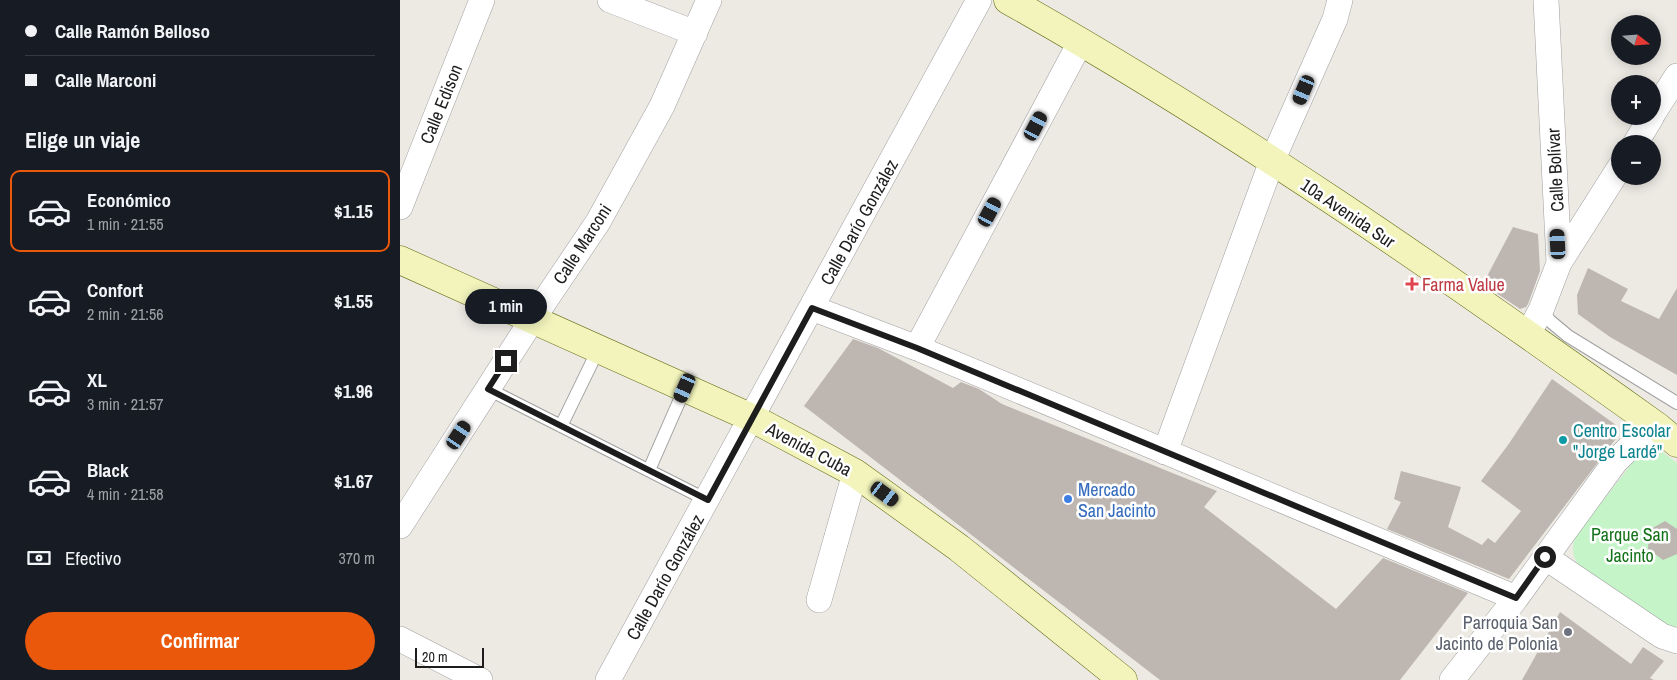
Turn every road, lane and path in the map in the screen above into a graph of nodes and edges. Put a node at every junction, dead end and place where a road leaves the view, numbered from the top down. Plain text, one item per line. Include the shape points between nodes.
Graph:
1 (482, 0) edge
2 (610, 0) edge
3 (709, 0) edge
4 (979, 0) edge
5 (1008, 0) edge
6 (1340, 0) edge
7 (1546, 0) edge
8 (695, 33) junction
9 (1081, 41) junction
10 (1677, 76) edge
11 (1661, 102) edge
12 (1272, 161) junction
13 (1611, 181) edge
14 (400, 207) edge
15 (400, 260) edge
16 (1560, 263) junction
17 (812, 308) junction
18 (1541, 310) junction
19 (532, 320) junction
20 (1528, 334) junction
21 (917, 348) junction
22 (598, 350) junction
23 (685, 388) junction
24 (488, 389) junction
25 (1677, 403) edge
26 (752, 418) junction
27 (561, 426) junction
28 (1671, 429) edge
29 (1165, 452) junction
30 (649, 470) junction
31 (856, 473) junction
32 (708, 500) junction
33 (400, 526) edge
34 (1545, 557) junction
35 (1516, 598) junction
36 (819, 600) dead end
37 (400, 639) edge
38 (1677, 642) edge
39 (470, 678) edge
40 (608, 680) edge
41 (1123, 680) edge
42 (1452, 680) edge

1 - 14 street, Calle Edison
2 - 8 street
3 - 8 street, Calle Marconi
4 - 17 street, Calle Darío González
5 - 9 main road, 10a Avenida Sur
6 - 12 street via 1335,19
7 - 16 street, Calle Bolívar
8 - 19 street, Calle Marconi via 662,106 598,222
9 - 12 main road, 10a Avenida Sur
9 - 21 street
10 - 11 street
12 - 20 main road, 10a Avenida Sur
12 - 29 street
13 - 16 street
15 - 19 main road, Avenida Cuba
16 - 18 street, Calle Bolívar
17 - 21 street
17 - 26 street, Calle Darío González
18 - 20 street, Calle Bolívar
18 - 25 lane via 1568,336
19 - 22 main road, Avenida Cuba
19 - 24 street, Calle Marconi
20 - 28 main road, 10a Avenida Sur
21 - 29 street
22 - 23 main road, Avenida Cuba
22 - 27 lane
23 - 26 main road, Avenida Cuba
23 - 30 lane
24 - 27 lane
24 - 33 street, Calle Marconi
26 - 31 main road, Avenida Cuba
26 - 32 street, Calle Darío González
27 - 30 lane
28 - 34 street via 1633,444 1615,462
29 - 35 street
30 - 32 lane
31 - 36 street
31 - 41 main road, Avenida Cuba via 959,548
32 - 40 street, Calle Darío González
34 - 35 street
34 - 38 street via 1662,636
35 - 42 street
37 - 39 street

